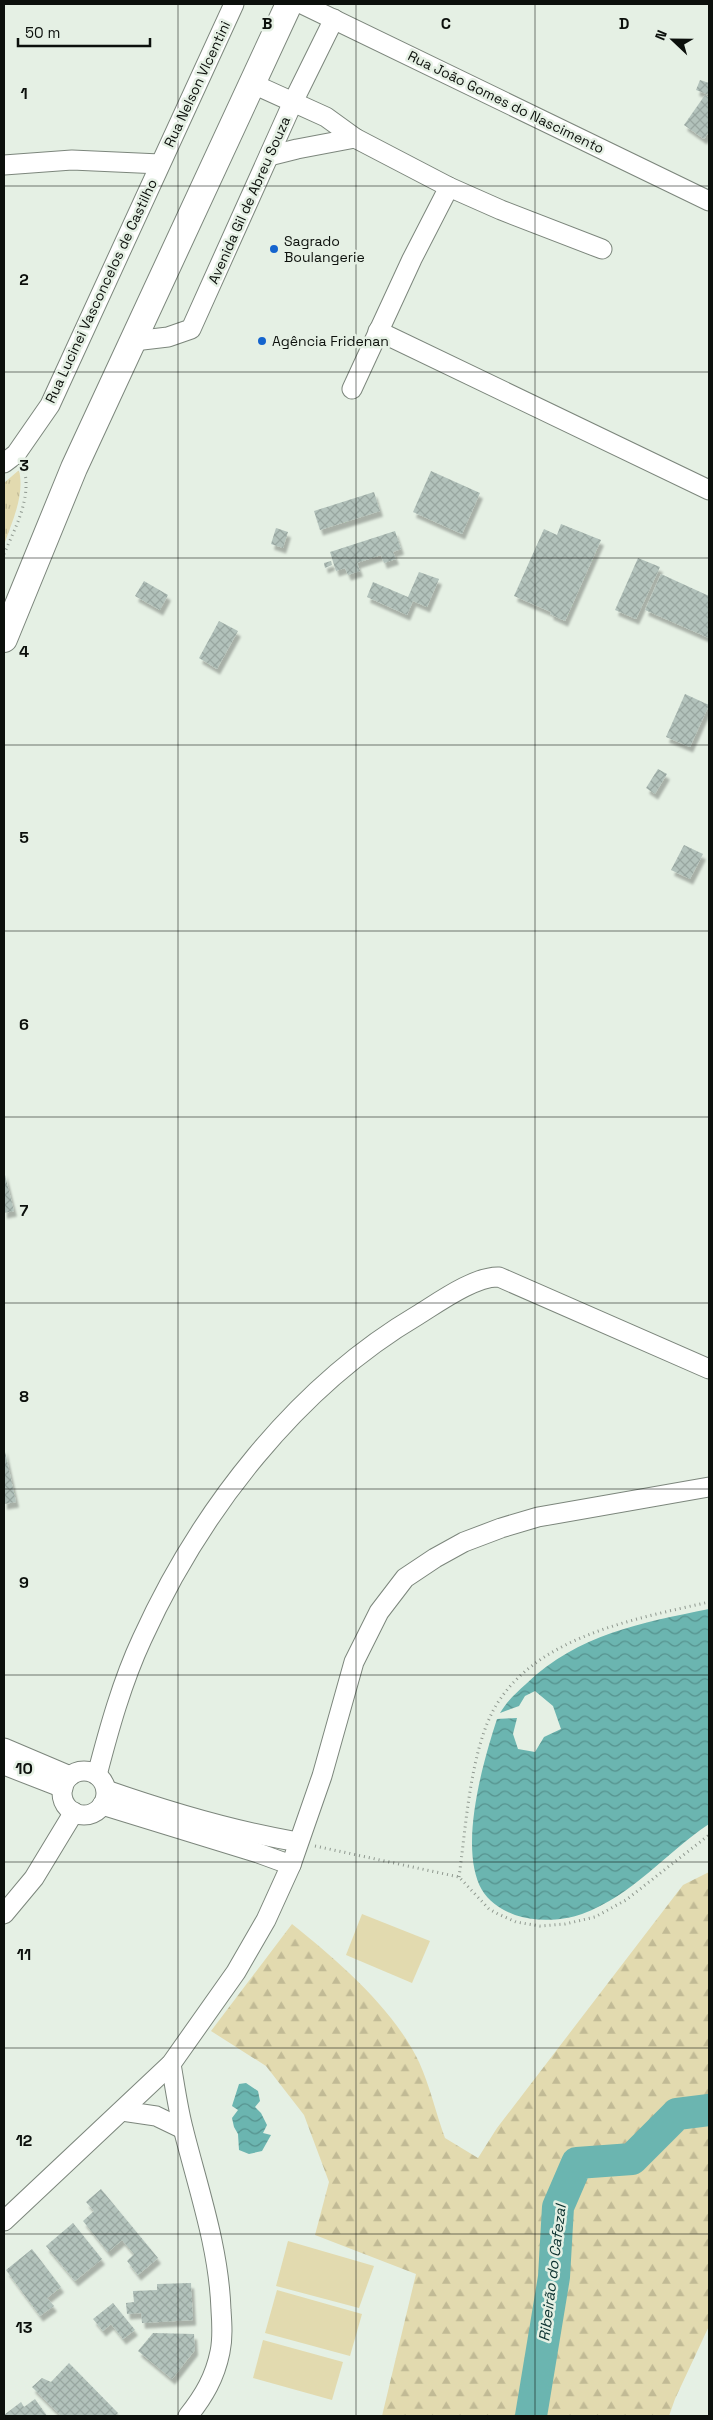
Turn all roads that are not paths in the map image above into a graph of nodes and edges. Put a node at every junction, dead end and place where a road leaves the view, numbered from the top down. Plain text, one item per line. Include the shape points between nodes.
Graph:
1 (234, 4) edge
2 (289, 4) edge
3 (302, 4) edge
4 (334, 19) junction
5 (252, 83) junction
6 (293, 102) junction
7 (355, 138) junction
8 (269, 156) junction
9 (160, 164) junction
10 (4, 165) edge
11 (449, 187) junction
12 (709, 201) edge
13 (602, 249) dead end
14 (378, 331) junction
15 (134, 341) junction
16 (352, 390) dead end
17 (10, 458) edge
18 (709, 490) edge
19 (4, 639) edge
20 (709, 1369) edge
21 (709, 1487) edge
22 (4, 1748) edge
23 (4, 1765) edge
24 (67, 1782) junction
25 (102, 1790) junction
26 (74, 1812) junction
27 (298, 1842) junction
28 (291, 1865) junction
29 (4, 1914) edge
30 (171, 2064) junction
31 (122, 2111) junction
32 (183, 2129) junction
33 (4, 2221) edge
34 (188, 2416) edge

1 - 9 street, Rua Nelson VIcentini
2 - 5 street
3 - 4 street, Rua João Gomes do Nascimento
4 - 6 street, Avenida Gil de Abreu Souza
4 - 12 street, Rua João Gomes do Nascimento
5 - 6 street
5 - 15 street
6 - 7 street via 339,125
6 - 8 street, Avenida Gil de Abreu Souza
7 - 8 street
7 - 11 street
8 - 15 street, Avenida Gil de Abreu Souza via 190,329 168,337
9 - 10 street via 72,160
9 - 17 street, Rua Lucinei Vasconcelos de Castilho via 50,405
11 - 13 street
11 - 14 street
14 - 16 street
14 - 18 street
15 - 19 street via 74,468
20 - 25 street via 507,1279 491,1276 455,1293 382,1338 309,1398 241,1474 207,1520 171,1579 142,1639 116,1708
21 - 27 street via 538,1517 500,1528 464,1542 404,1578 379,1612 354,1662 324,1768
22 - 24 street
23 - 24 street
24 - 25 street via 83,1771
24 - 26 street via 65,1802
25 - 26 street via 88,1814
25 - 27 street via 199,1821
25 - 28 street
26 - 29 street via 34,1878
27 - 28 street
28 - 30 street via 266,1920 236,1972
30 - 31 street
30 - 32 street
31 - 32 street via 156,2116
31 - 33 street
32 - 34 street via 208,2218 218,2268 222,2338 212,2380

